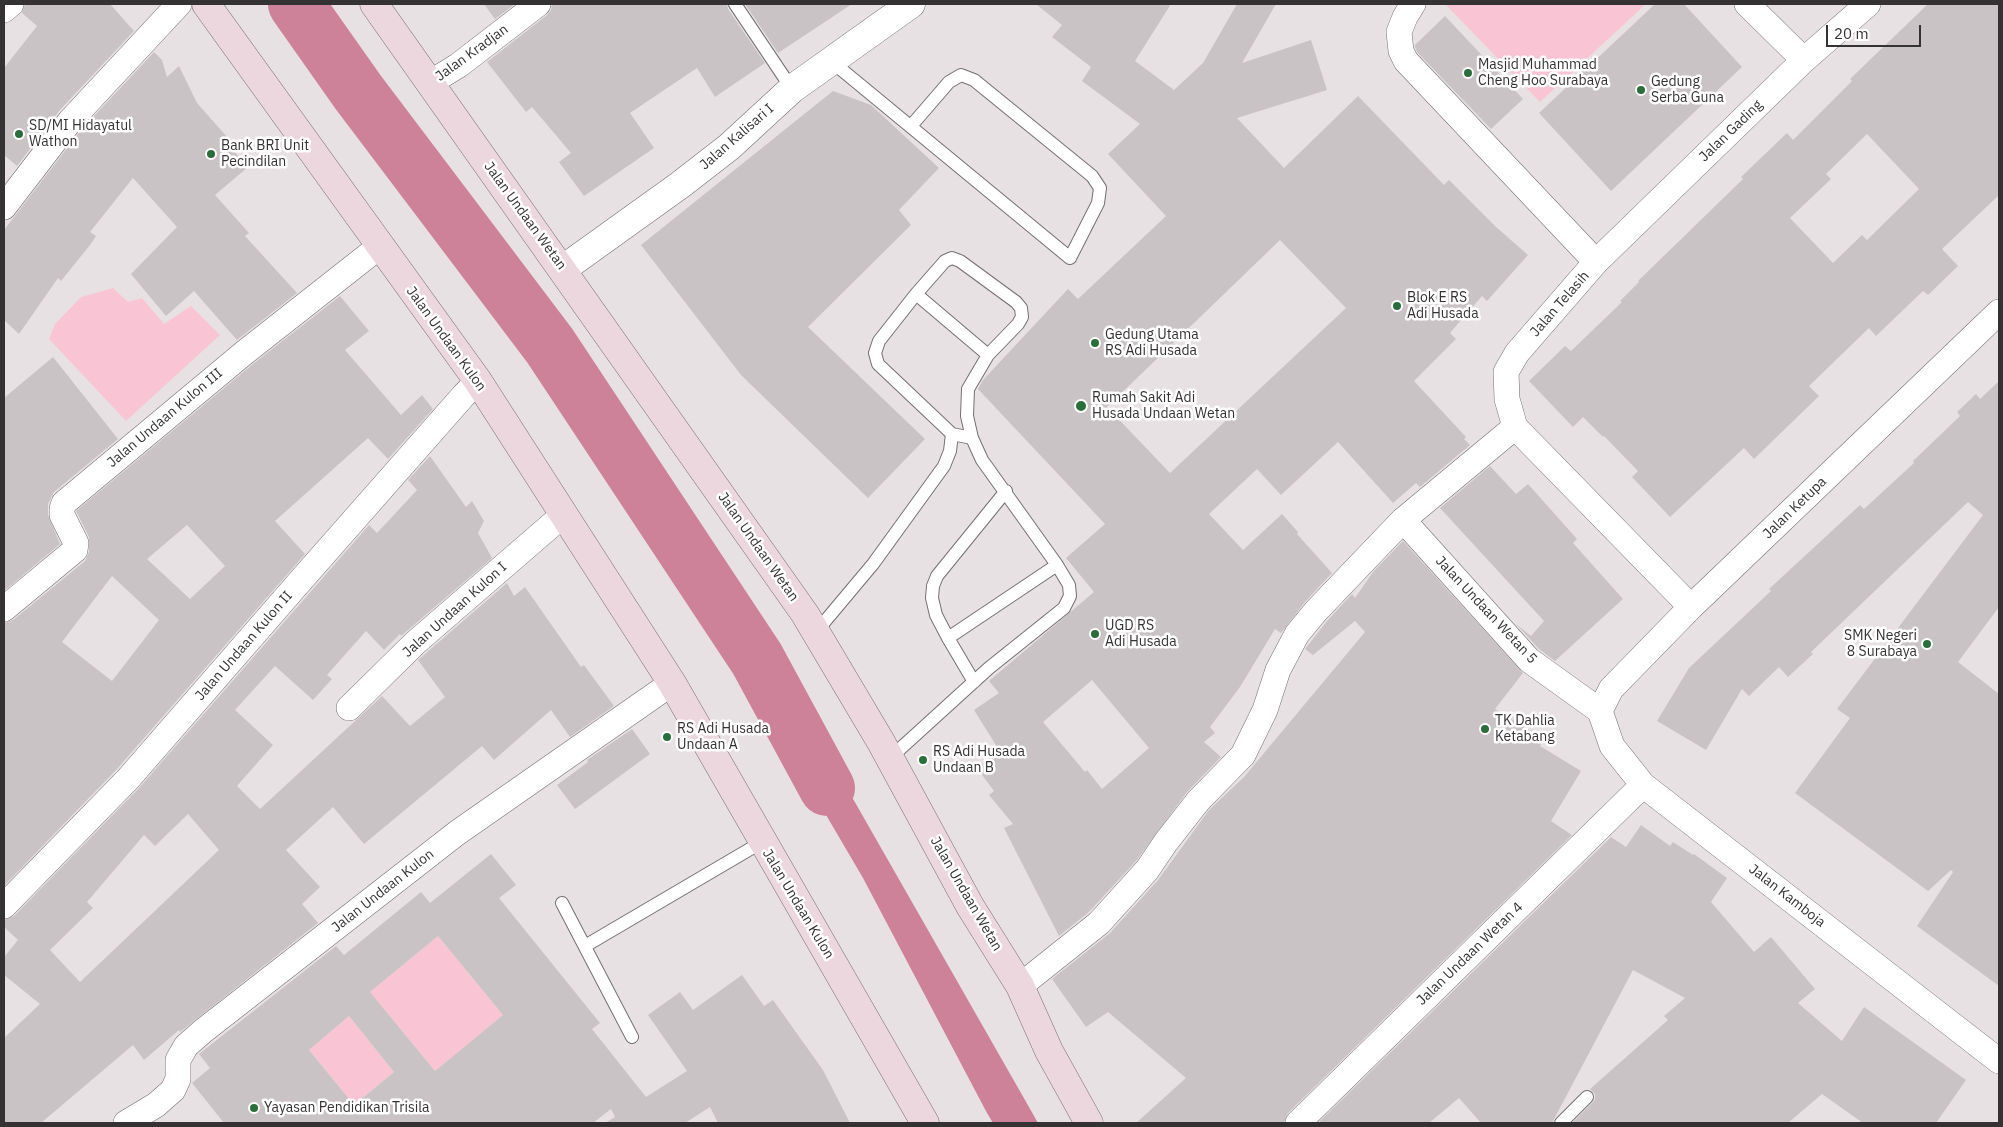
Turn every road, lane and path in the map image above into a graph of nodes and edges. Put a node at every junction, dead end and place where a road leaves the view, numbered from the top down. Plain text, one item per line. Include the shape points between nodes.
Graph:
1 (11, 4) edge
2 (179, 4) edge
3 (206, 4) edge
4 (374, 4) edge
5 (538, 4) edge
6 (735, 4) edge
7 (911, 4) edge
8 (1413, 4) edge
9 (1747, 4) edge
10 (1868, 4) edge
11 (4, 10) edge
12 (1804, 60) junction
13 (831, 61) junction
14 (430, 83) junction
15 (792, 89) junction
16 (911, 126) junction
17 (4, 207) edge
18 (380, 246) junction
19 (1596, 262) junction
20 (563, 269) junction
21 (916, 294) junction
22 (1999, 312) edge
23 (988, 355) junction
24 (478, 381) junction
25 (1516, 427) junction
26 (952, 434) junction
27 (972, 438) junction
28 (1006, 491) junction
29 (563, 515) junction
30 (1403, 520) junction
31 (1057, 565) junction
32 (1691, 606) junction
33 (4, 609) edge
34 (816, 632) junction
35 (948, 638) junction
36 (974, 682) junction
37 (672, 683) junction
38 (349, 708) dead end
39 (1600, 711) junction
40 (890, 758) junction
41 (1643, 785) junction
42 (762, 842) junction
43 (562, 903) dead end
44 (4, 906) edge
45 (584, 946) junction
46 (1020, 986) junction
47 (632, 1037) dead end
48 (1999, 1061) edge
49 (1587, 1098) dead end
50 (126, 1123) edge
51 (925, 1123) edge
52 (1089, 1123) edge
53 (1298, 1123) edge
54 (1560, 1123) edge

1 - 11 street
2 - 17 street via 70,121
3 - 18 main road, Jalan Undaan Kulon
4 - 14 main road, Jalan Undaan Wetan
5 - 14 street, Jalan Kradjan via 459,65
6 - 15 lane
7 - 13 street, Jalan Kalisari I
8 - 19 street, Jalan Telasih via 1399,32 1406,61
9 - 12 street
10 - 12 street, Jalan Gading
12 - 19 street, Jalan Gading
13 - 15 street, Jalan Kalisari I
13 - 16 lane
14 - 20 main road, Jalan Undaan Wetan
15 - 20 street, Jalan Kalisari I via 729,147
16 - 16 lane via 987,189 1070,258 1098,203 1100,188 1092,176 974,80 961,75 949,82
18 - 24 main road, Jalan Undaan Kulon
18 - 33 street, Jalan Undaan Kulon III via 244,353 64,503 62,515 76,543 75,550
19 - 25 street, Jalan Telasih via 1517,354 1506,372 1507,399
20 - 34 main road, Jalan Undaan Wetan
21 - 23 lane
21 - 23 lane via 952,258 1016,302 1022,317
21 - 26 lane via 878,341 874,353 878,364
22 - 32 street, Jalan Ketupa
23 - 27 lane via 968,389
24 - 29 main road, Jalan Undaan Kulon
24 - 44 street, Jalan Undaan Kulon II via 128,779
25 - 30 street
25 - 32 street, Jalan Telasih
26 - 27 lane
26 - 34 lane via 944,466 873,564
27 - 28 lane via 982,460
28 - 31 lane
28 - 35 lane via 937,576 933,586 936,615
29 - 37 main road, Jalan Undaan Kulon
29 - 38 street, Jalan Undaan Kulon I via 415,644
30 - 39 street, Jalan Undaan Wetan 5 via 1529,660
30 - 46 street via 1297,634 1278,670 1265,710 1243,755 1198,801 1147,870 1099,923
31 - 35 lane
31 - 36 lane via 1069,585 1070,596 1064,608
32 - 39 street, Jalan Ketupa via 1611,688
34 - 40 main road, Jalan Undaan Wetan
35 - 36 lane
36 - 40 lane
37 - 42 main road, Jalan Undaan Kulon
37 - 50 street, Jalan Undaan Kulon via 457,833 202,1031 186,1046 178,1060 178,1079 173,1090 156,1105
39 - 41 street, Jalan Kamboja via 1612,746
40 - 46 main road, Jalan Undaan Wetan via 970,906
41 - 48 street, Jalan Kamboja
41 - 53 street, Jalan Undaan Wetan 4
42 - 45 lane
42 - 51 main road, Jalan Undaan Kulon
43 - 45 lane
45 - 47 lane
46 - 52 main road, Jalan Undaan Wetan via 1049,1051
49 - 54 lane

